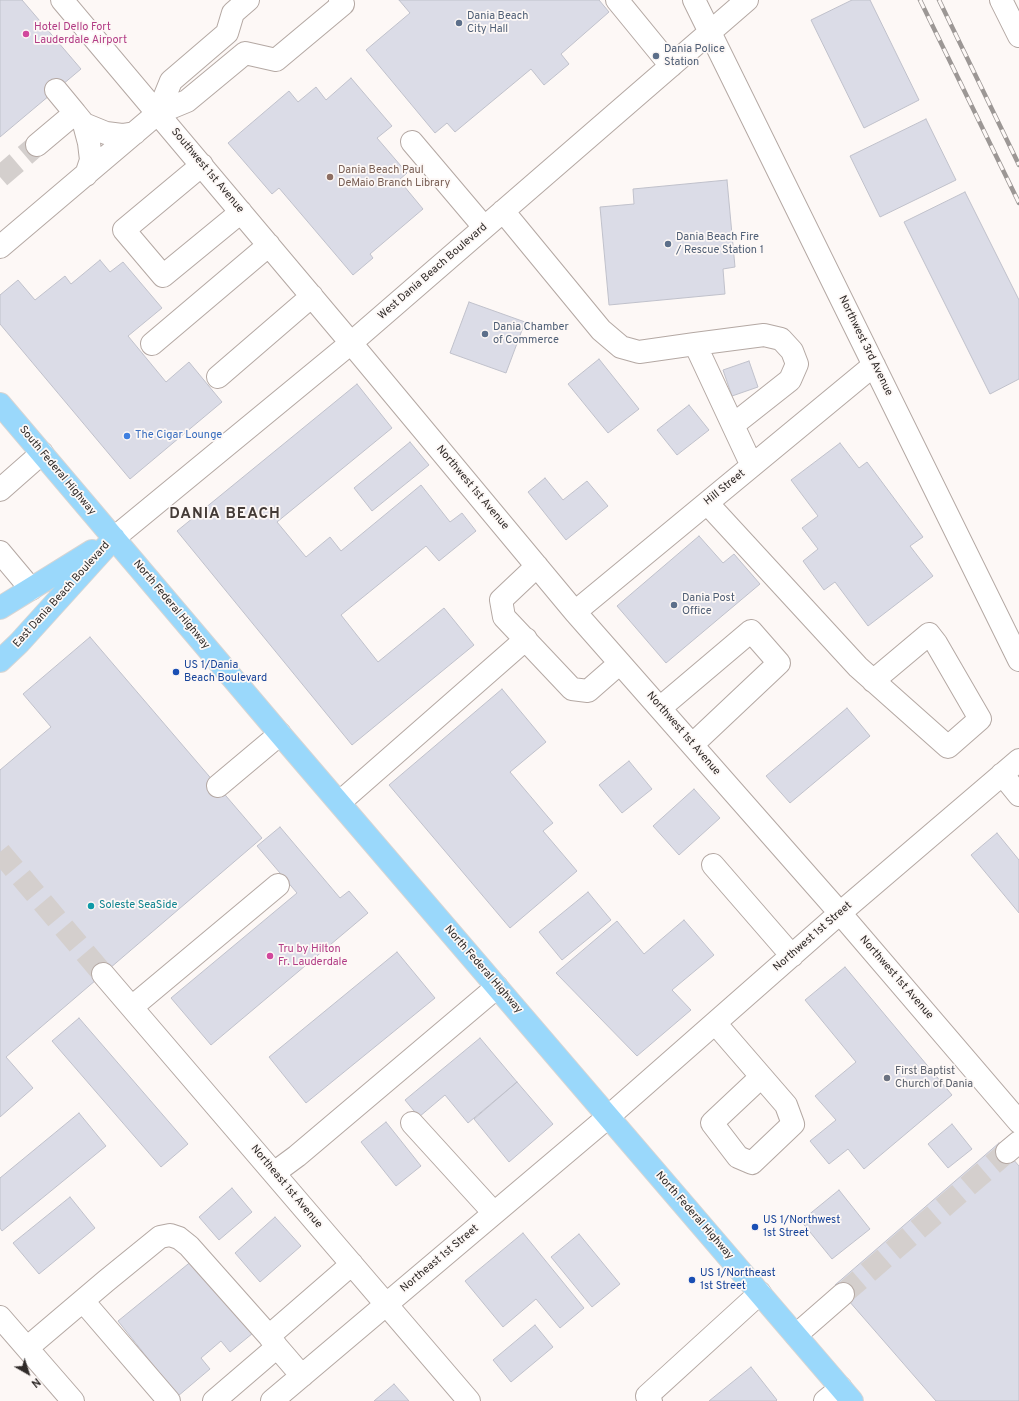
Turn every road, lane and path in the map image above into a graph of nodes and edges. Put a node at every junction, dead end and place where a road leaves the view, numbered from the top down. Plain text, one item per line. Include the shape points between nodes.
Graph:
1 (62, 0) edge
2 (248, 0) edge
3 (340, 0) edge
4 (617, 0) edge
5 (694, 0) edge
6 (747, 0) edge
7 (1002, 0) edge
8 (710, 32) junction
9 (227, 33) junction
10 (1019, 36) edge
11 (245, 53) junction
12 (671, 66) junction
13 (56, 90) dead end
14 (158, 113) junction
15 (80, 119) junction
16 (135, 133) junction
17 (412, 142) dead end
18 (37, 145) tunnel mouth
19 (202, 165) junction
20 (86, 175) junction
21 (503, 211) junction
22 (241, 212) junction
23 (484, 227) junction
24 (268, 245) junction
25 (0, 247) edge
26 (312, 296) junction
27 (351, 343) junction
28 (152, 344) dead end
29 (695, 344) junction
30 (874, 364) junction
31 (218, 377) dead end
32 (0, 404) edge
33 (733, 425) junction
34 (42, 453) junction
35 (752, 466) junction
36 (0, 490) edge
37 (707, 503) junction
38 (114, 538) junction
39 (0, 552) edge
40 (537, 566) junction
41 (31, 589) junction
42 (0, 608) edge
43 (575, 612) junction
44 (526, 639) junction
45 (1019, 660) edge
46 (0, 661) edge
47 (620, 663) junction
48 (874, 681) junction
49 (660, 708) junction
50 (280, 734) junction
51 (692, 745) junction
52 (1019, 760) edge
53 (1002, 774) junction
54 (218, 786) dead end
55 (1019, 795) edge
56 (340, 802) junction
57 (713, 865) dead end
58 (278, 885) dead end
59 (840, 913) junction
60 (792, 956) junction
61 (103, 974) tunnel mouth
62 (498, 987) junction
63 (132, 1007) junction
64 (715, 1023) junction
65 (761, 1077) dead end
66 (608, 1117) junction
67 (1019, 1122) edge
68 (412, 1123) dead end
69 (274, 1173) junction
70 (494, 1213) junction
71 (352, 1264) junction
72 (760, 1293) junction
73 (843, 1294) tunnel mouth
74 (83, 1301) junction
75 (386, 1305) junction
76 (0, 1317) edge
77 (796, 1335) junction
78 (273, 1341) junction
79 (28, 1348) junction
80 (302, 1376) junction
81 (839, 1397) edge
82 (73, 1401) edge
83 (169, 1401) edge
84 (214, 1401) edge
85 (272, 1401) edge
86 (470, 1401) edge
87 (652, 1401) edge

1 - 14 street, Southwest 1st Avenue
2 - 9 street via 233,13
3 - 11 street via 343,4 276,60
4 - 12 street
5 - 8 street, Northwest 3rd Avenue
6 - 8 street, West Dania Beach Boulevard
7 - 10 street
8 - 12 street, West Dania Beach Boulevard
8 - 30 street, Northwest 3rd Avenue
9 - 11 street
9 - 14 street via 171,81
11 - 14 street via 187,101
12 - 21 street, West Dania Beach Boulevard
13 - 15 street
14 - 16 street
14 - 19 street, Southwest 1st Avenue
15 - 16 street via 106,133
15 - 18 street
15 - 20 street via 90,143 90,160
16 - 20 street
17 - 23 street
19 - 22 street, Southwest 1st Avenue
19 - 22 street via 124,230 163,276
20 - 25 street
21 - 23 street, West Dania Beach Boulevard
21 - 29 street via 601,330 621,347 639,352
22 - 24 street, Southwest 1st Avenue
23 - 27 street, West Dania Beach Boulevard
24 - 26 street, Southwest 1st Avenue
24 - 28 street
26 - 27 street, Southwest 1st Avenue
26 - 31 street
27 - 38 street, West Dania Beach Boulevard
27 - 40 street, Northwest 1st Avenue
29 - 33 street
29 - 33 street via 764,336 781,339 792,351 797,364 790,380
30 - 35 street, Hill Street
30 - 45 street, Northwest 3rd Avenue
32 - 34 main road, South Federal Highway
33 - 35 street
34 - 36 street
34 - 38 main road, South Federal Highway
35 - 37 street, Hill Street
37 - 43 street, Hill Street
37 - 48 street via 858,667
38 - 41 main road, East Dania Beach Boulevard
38 - 46 main road, East Dania Beach Boulevard
38 - 50 main road, North Federal Highway
39 - 41 street
40 - 43 street, Northwest 1st Avenue
40 - 44 street via 501,600 504,616
41 - 42 main road, East Dania Beach Boulevard
43 - 47 street, Northwest 1st Avenue
44 - 47 street via 572,689 588,691
44 - 56 street
47 - 49 street, Northwest 1st Avenue
48 - 48 street via 948,747 980,719 929,634
49 - 51 street, Northwest 1st Avenue
49 - 51 street via 751,631 779,662
50 - 54 street
50 - 56 main road, North Federal Highway
51 - 59 street, Northwest 1st Avenue
52 - 53 street, Northwest 1st Street
53 - 55 street
53 - 59 street, Northwest 1st Street
56 - 62 main road, North Federal Highway
57 - 60 street
58 - 63 street
59 - 60 street, Northwest 1st Street
59 - 67 street, Northwest 1st Avenue
60 - 64 street, Northwest 1st Street
61 - 63 street, Northeast 1st Avenue
62 - 66 main road, North Federal Highway
62 - 69 street
63 - 69 street, Northeast 1st Avenue
64 - 65 street
64 - 66 street, Northwest 1st Street
66 - 70 street, Northeast 1st Street
66 - 72 main road, North Federal Highway
68 - 70 street
69 - 71 street, Northeast 1st Avenue
70 - 75 street, Northeast 1st Street
71 - 75 street, Northeast 1st Avenue
71 - 78 street
72 - 77 main road, North Federal Highway
72 - 87 street via 647,1396
73 - 77 street
74 - 78 street via 160,1237 170,1235 189,1246
74 - 79 street
74 - 83 street
75 - 80 street, Northeast 1st Street
75 - 86 street, Northeast 1st Avenue
76 - 79 street
77 - 81 main road, North Federal Highway
78 - 80 street
78 - 84 street
79 - 82 street
80 - 85 street, Northeast 1st Street

